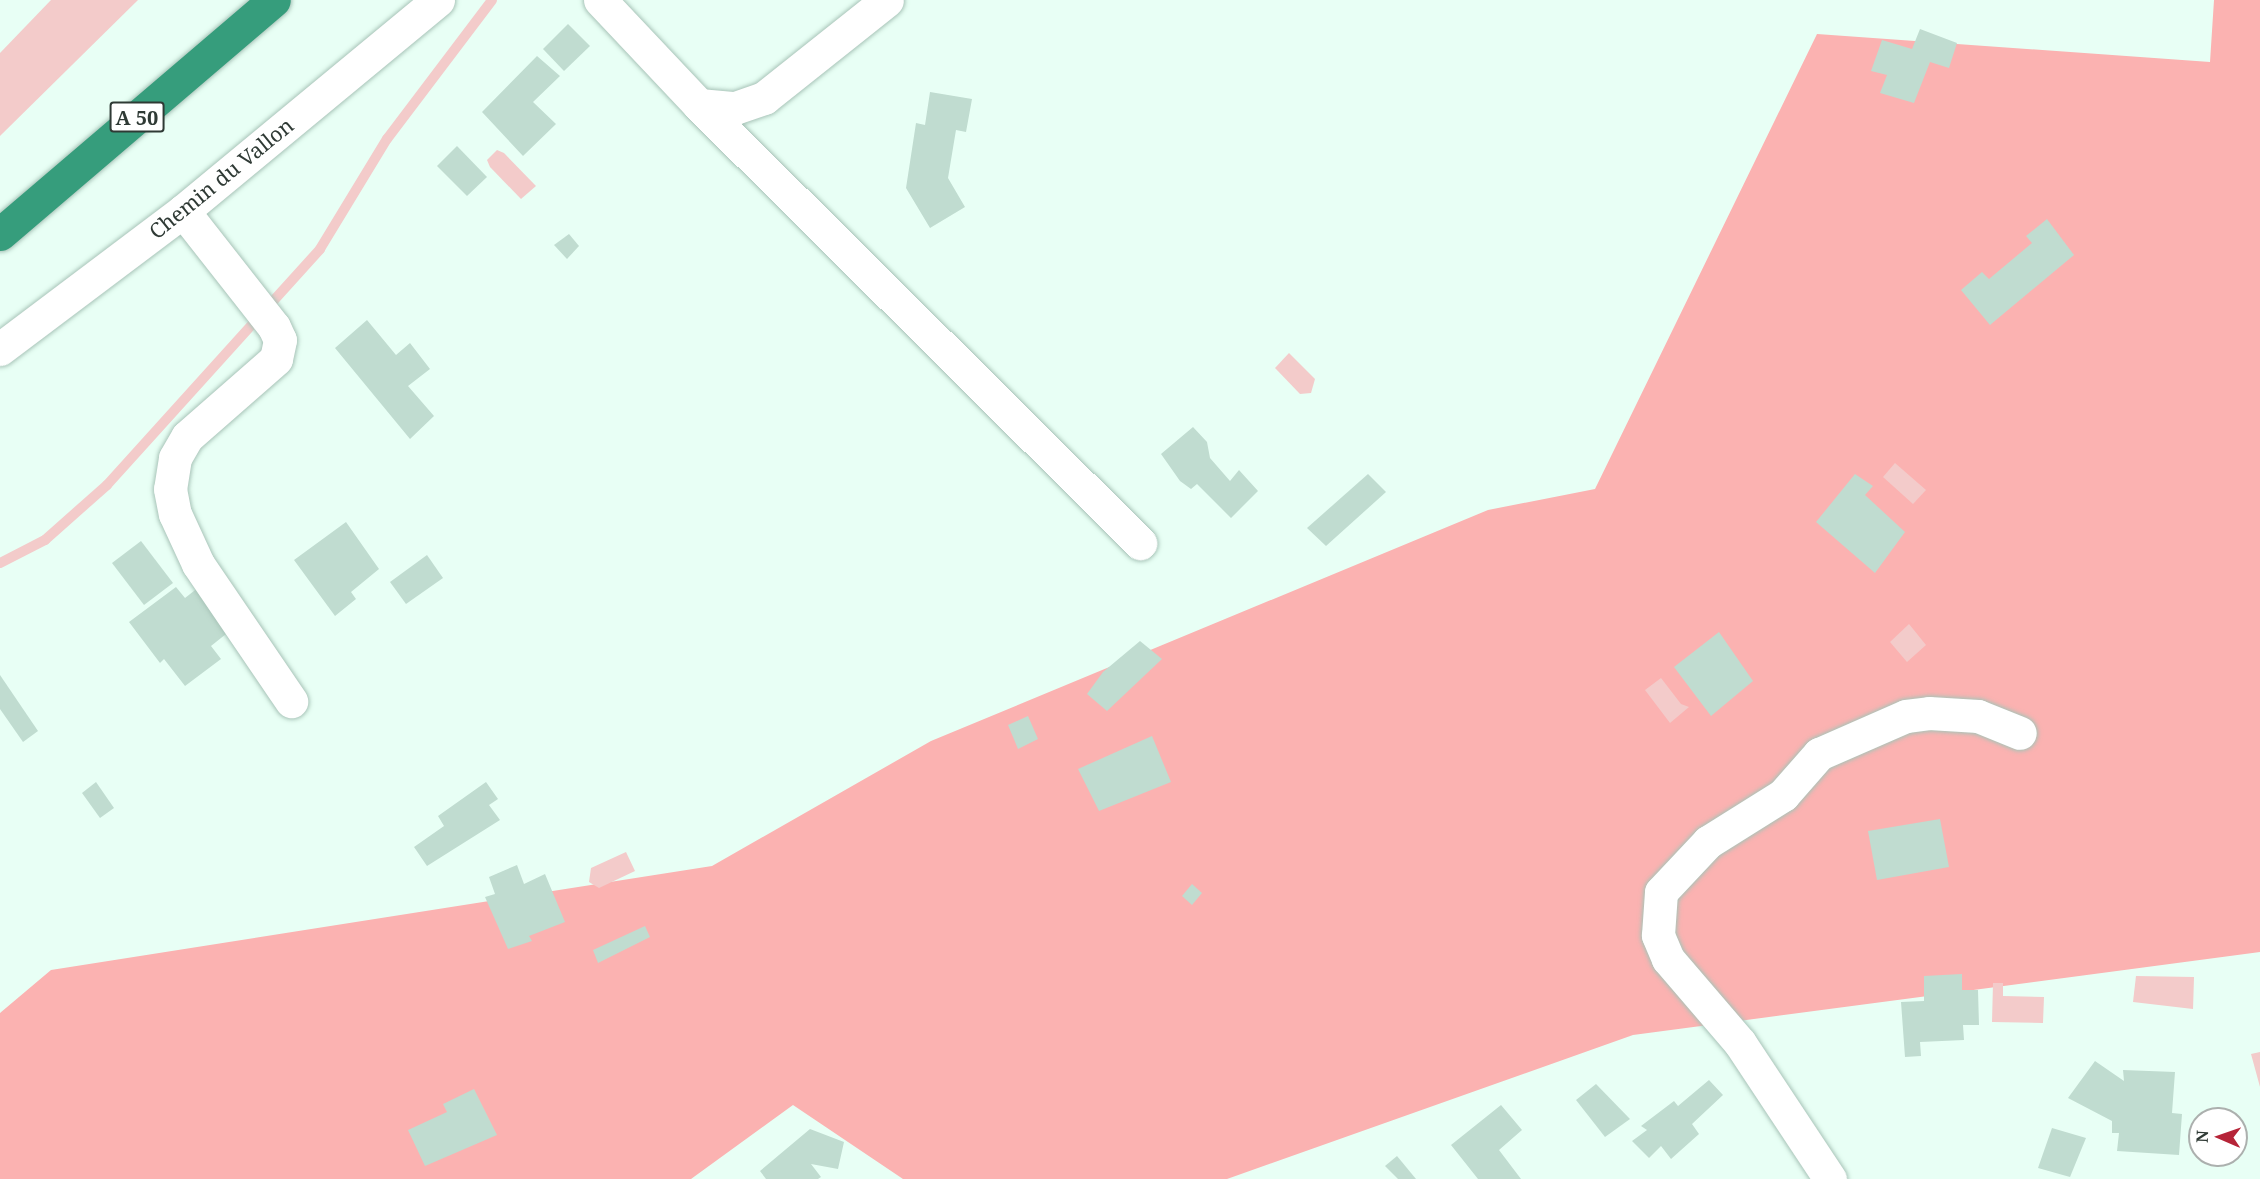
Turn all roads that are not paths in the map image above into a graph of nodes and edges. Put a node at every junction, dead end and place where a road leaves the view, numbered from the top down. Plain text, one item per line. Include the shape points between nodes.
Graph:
1 (274, 0) edge
2 (438, 0) edge
3 (600, 0) edge
4 (887, 0) edge
5 (699, 105) junction
6 (183, 211) junction
7 (0, 234) edge
8 (0, 349) edge
9 (1140, 543) dead end
10 (291, 701) dead end
11 (2020, 733) dead end
12 (1830, 1179) edge

1 - 7 highway, A 50
2 - 6 street, Chemin du Vallon
3 - 5 street
4 - 5 street via 764,98 735,108
5 - 9 street
6 - 8 street, Chemin du Vallon
6 - 10 street via 274,327 280,340 276,359 187,437 175,458 170,489 175,514 198,564
11 - 12 street via 1978,716 1929,713 1906,716 1819,753 1783,795 1708,842 1661,892 1658,935 1668,959 1740,1043

